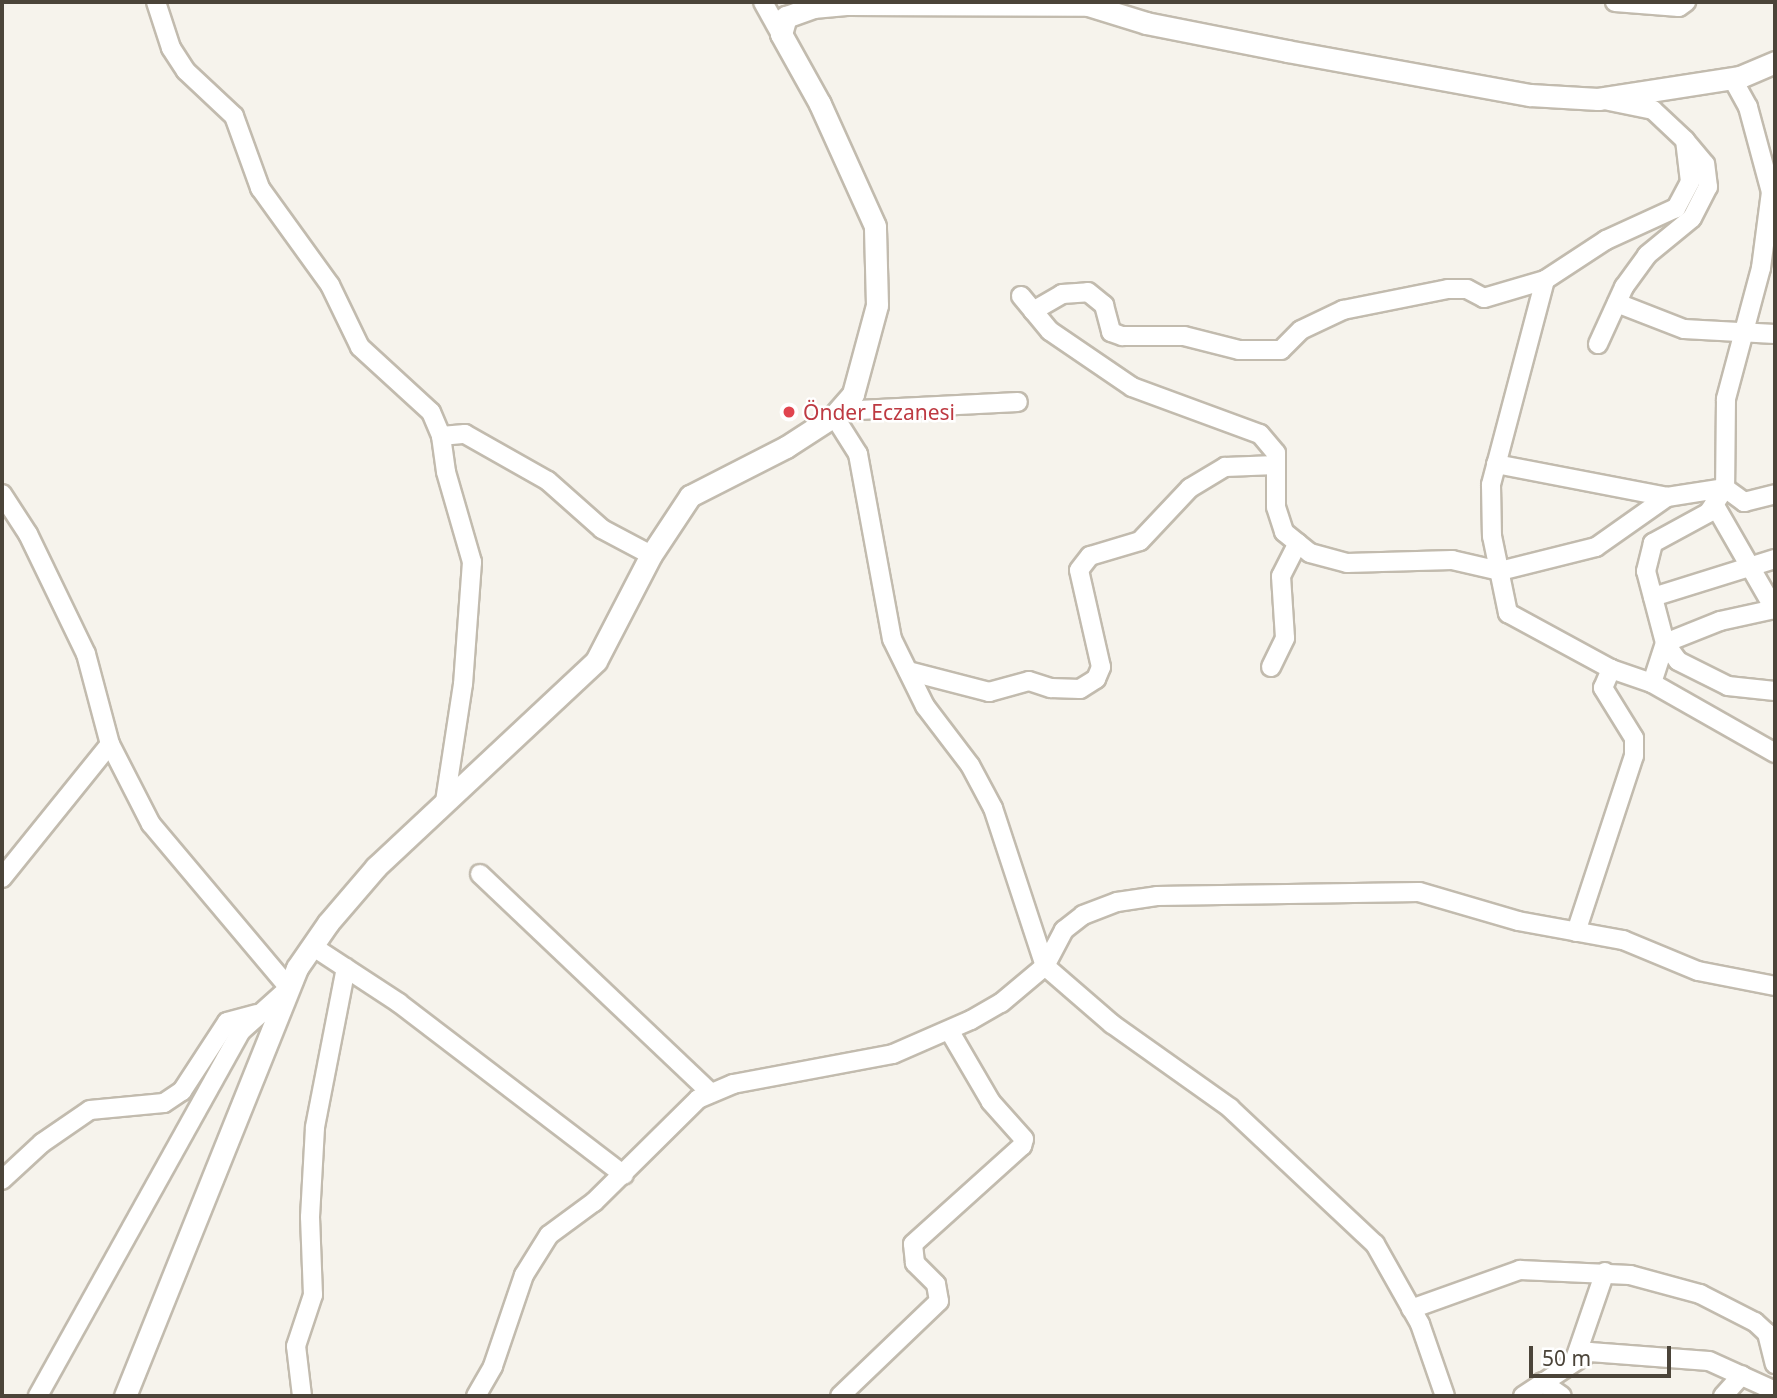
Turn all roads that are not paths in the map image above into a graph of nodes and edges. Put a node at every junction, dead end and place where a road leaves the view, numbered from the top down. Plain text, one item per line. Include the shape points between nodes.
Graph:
1 (156, 2) edge
2 (763, 2) edge
3 (1615, 2) edge
4 (1686, 2) edge
5 (909, 3) edge
6 (1088, 4) edge
7 (781, 34) junction
8 (1775, 62) edge
9 (1732, 78) junction
10 (1598, 99) junction
11 (1685, 140) junction
12 (1771, 221) edge
13 (1545, 280) junction
14 (1021, 296) dead end
15 (1617, 303) junction
16 (1033, 311) junction
17 (1745, 331) junction
18 (1775, 334) edge
19 (1598, 344) dead end
20 (1018, 402) dead end
21 (837, 414) junction
22 (441, 436) junction
23 (1496, 464) junction
24 (1276, 465) junction
25 (1726, 488) junction
26 (2, 494) edge
27 (1775, 494) edge
28 (1667, 497) junction
29 (1714, 504) junction
30 (1298, 543) junction
31 (651, 555) junction
32 (1775, 559) edge
33 (1751, 568) junction
34 (1500, 571) junction
35 (1653, 597) junction
36 (1775, 609) edge
37 (1665, 643) junction
38 (1271, 667) dead end
39 (1611, 668) junction
40 (908, 671) junction
41 (1652, 683) junction
42 (1775, 691) edge
43 (110, 744) junction
44 (1775, 753) edge
45 (445, 801) junction
46 (480, 874) dead end
47 (2, 878) edge
48 (1576, 932) junction
49 (312, 946) junction
50 (1045, 966) junction
51 (346, 968) junction
52 (1775, 986) edge
53 (289, 988) junction
54 (260, 1014) junction
55 (949, 1030) junction
56 (710, 1093) junction
57 (624, 1175) junction
58 (2, 1180) edge
59 (1605, 1272) junction
60 (1411, 1309) junction
61 (1575, 1359) junction
62 (1775, 1364) edge
63 (1775, 1371) edge
64 (1742, 1376) junction
65 (1542, 1382) junction
66 (1772, 1393) edge
67 (38, 1396) edge
68 (125, 1396) edge
69 (302, 1396) edge
70 (476, 1396) edge
71 (840, 1396) edge
72 (1445, 1396) edge
73 (1523, 1396) edge
74 (1562, 1396) edge
75 (1723, 1396) edge

1 - 22 street via 171,48 186,71 234,116 260,188 330,285 360,347 431,412
2 - 7 street
3 - 4 street via 1679,6
5 - 6 street
5 - 7 street via 813,7 786,18
6 - 10 street via 1146,23 1287,51 1530,95
7 - 21 street via 820,104 875,226 877,305 853,394
8 - 9 street
9 - 10 street
9 - 12 street via 1748,107 1771,192
10 - 11 street via 1653,110
11 - 13 street via 1690,182 1676,208 1606,240
11 - 15 street via 1705,164 1708,187 1692,218 1647,255
12 - 17 street
13 - 16 street via 1484,299 1467,289 1448,289 1343,310 1301,330 1281,350 1238,350 1184,336 1122,336 1111,332 1104,305 1088,292 1062,295
13 - 23 street
14 - 16 street
15 - 17 street via 1684,329
15 - 19 street
16 - 24 street via 1049,331 1132,387 1260,434 1276,453
17 - 18 street
17 - 25 street via 1726,399
20 - 21 street
21 - 31 street via 691,496
21 - 40 street via 858,454 892,639
22 - 31 street via 465,434 548,481 602,529
22 - 45 street via 449,485 472,562 463,684
23 - 28 street
23 - 34 street via 1491,485 1492,536
24 - 30 street via 1276,507 1284,532
24 - 40 street via 1225,467 1190,488 1140,541 1090,556 1079,570 1101,667 1096,679 1080,689 1051,688 1029,681 989,692
25 - 27 street via 1744,502
25 - 28 street
25 - 29 street
26 - 43 street via 28,534 86,654
28 - 34 street via 1596,547
29 - 33 street
29 - 35 street via 1708,513 1653,543 1646,571
30 - 34 street via 1310,553 1347,563 1452,560
30 - 38 street via 1281,576 1285,638
31 - 45 street via 596,661
32 - 33 street
33 - 35 street
33 - 36 street
34 - 39 street via 1508,613
35 - 37 street
36 - 37 street via 1720,621
37 - 41 street
37 - 42 street via 1678,661 1728,686
39 - 41 street
39 - 48 street via 1603,688 1634,738 1634,756
40 - 50 street via 925,706 970,765 993,808
41 - 44 street
43 - 47 street
43 - 53 street via 151,824
45 - 49 street via 376,867
46 - 56 street
48 - 50 street via 1518,921 1419,891 1157,896 1117,902 1083,915 1064,930
48 - 52 street via 1623,940 1698,971
49 - 51 street
49 - 53 street
50 - 55 street via 1002,1003
50 - 60 street via 1112,1024 1230,1108 1317,1186 1375,1244
51 - 57 street via 570,1130
51 - 69 street via 315,1127 310,1217 313,1295 296,1346
53 - 54 street
53 - 68 street
54 - 58 street via 227,1022 182,1091 164,1103 90,1110 42,1143
54 - 67 street via 241,1031
55 - 56 street via 893,1054 733,1084
55 - 71 street via 991,1102 1024,1139 1022,1146 913,1244 915,1263 936,1284 939,1301
56 - 57 street via 698,1098
57 - 70 street via 549,1235 524,1275 493,1366
59 - 60 street via 1520,1270
59 - 61 street
59 - 62 street via 1700,1294 1755,1322 1767,1333
60 - 72 street
61 - 64 street via 1590,1352 1709,1361
61 - 65 street
63 - 66 street
64 - 66 street
64 - 75 street
65 - 73 street
65 - 74 street

